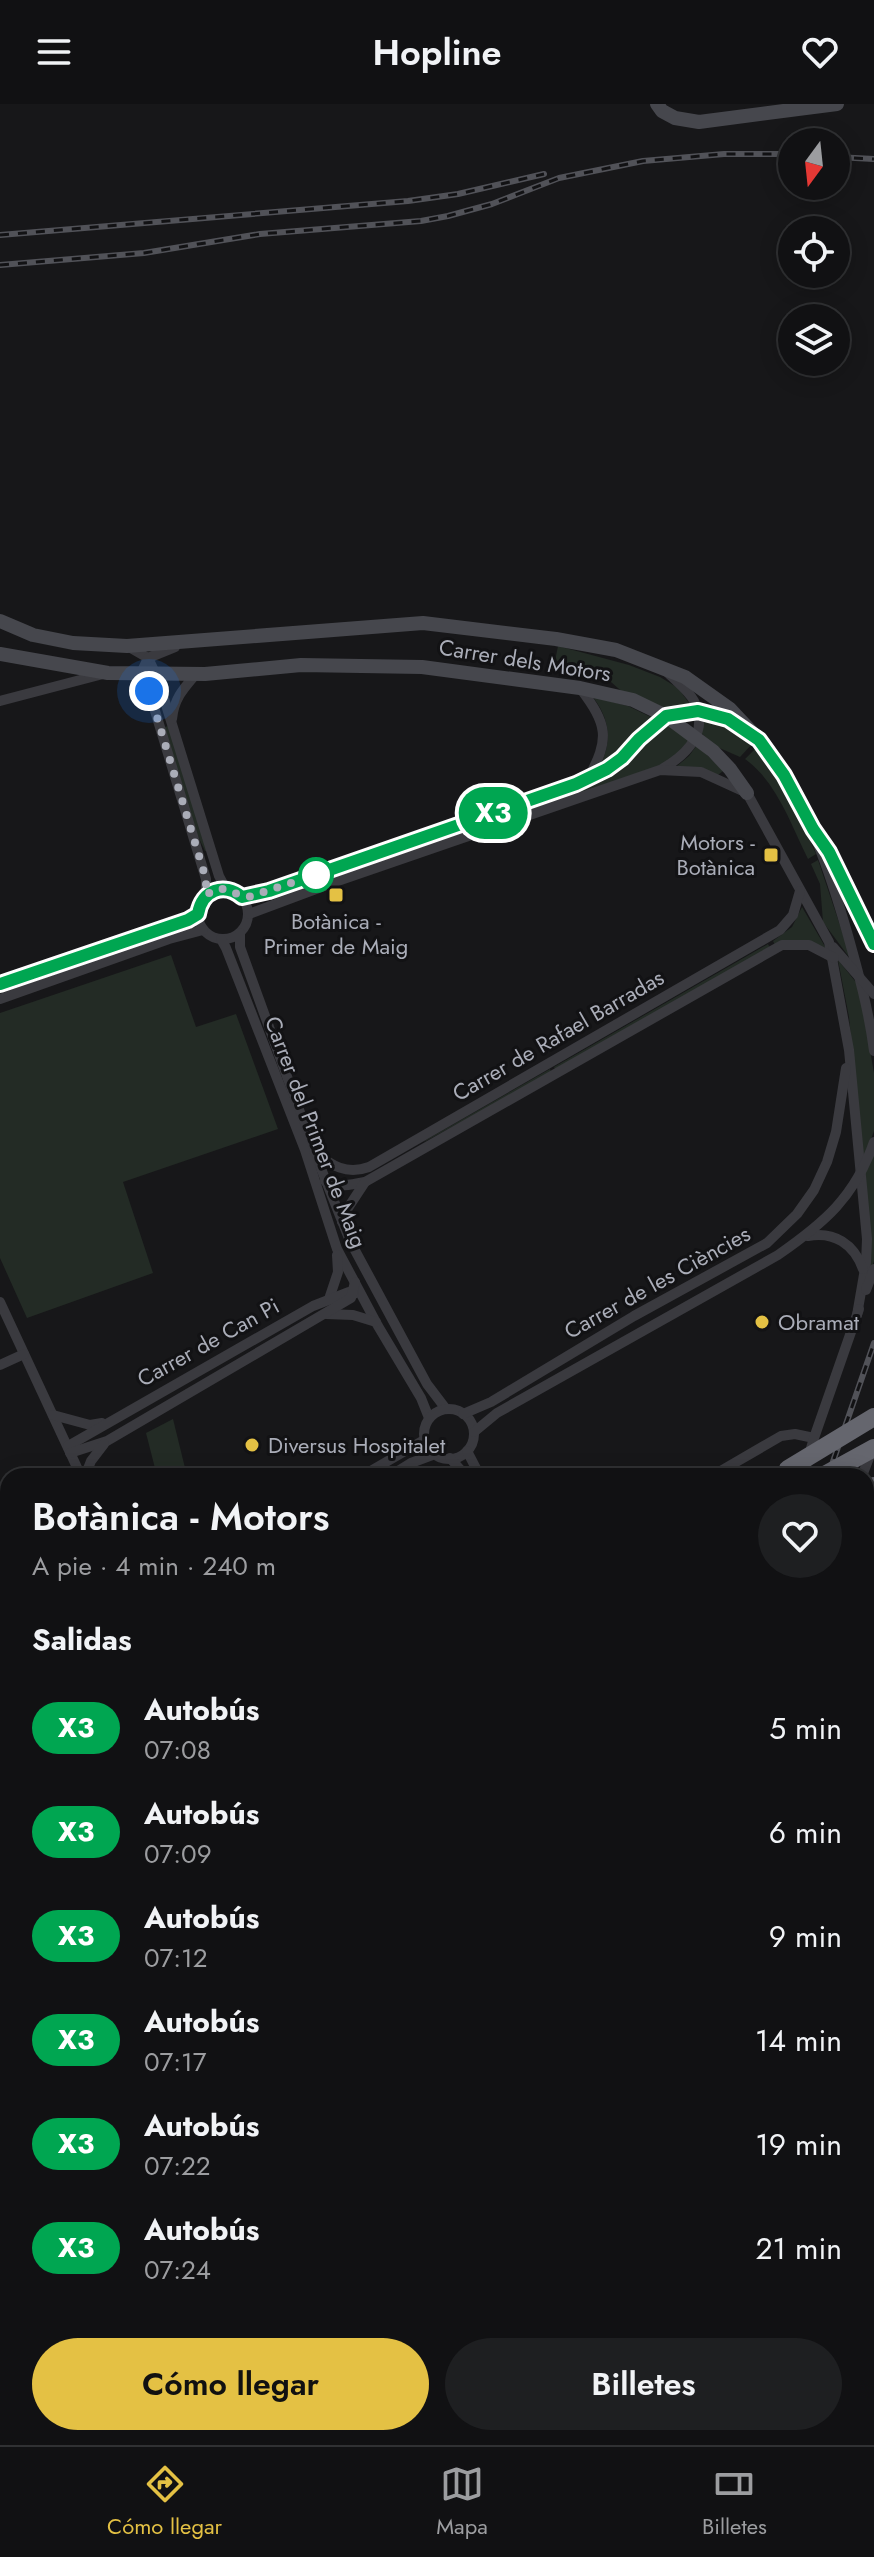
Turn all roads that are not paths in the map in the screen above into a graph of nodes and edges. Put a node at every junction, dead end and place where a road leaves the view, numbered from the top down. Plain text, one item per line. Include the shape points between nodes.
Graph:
1 (657, 104) edge
2 (837, 104) edge
3 (0, 621) edge
4 (184, 643) junction
5 (127, 646) junction
6 (0, 654) edge
7 (148, 658) junction
8 (662, 666) junction
9 (108, 673) junction
10 (148, 674) junction
11 (196, 674) junction
12 (580, 688) junction
13 (0, 701) edge
14 (698, 711) junction
15 (666, 716) junction
16 (172, 721) junction
17 (696, 737) junction
18 (759, 740) junction
19 (660, 770) junction
20 (588, 779) junction
21 (747, 793) junction
22 (813, 829) junction
23 (226, 889) junction
24 (800, 891) junction
25 (206, 895) junction
26 (242, 897) junction
27 (198, 914) junction
28 (249, 914) junction
29 (203, 930) junction
30 (240, 933) junction
31 (221, 939) junction
32 (829, 942) junction
33 (874, 944) edge
34 (834, 958) junction
35 (861, 979) junction
36 (0, 984) edge
37 (874, 994) edge
38 (0, 999) edge
39 (870, 1009) edge
40 (849, 1050) junction
41 (874, 1051) edge
42 (874, 1142) edge
43 (309, 1150) junction
44 (861, 1176) junction
45 (365, 1182) junction
46 (327, 1183) junction
47 (342, 1222) junction
48 (806, 1236) junction
49 (352, 1246) junction
50 (337, 1249) junction
51 (869, 1271) edge
52 (356, 1291) junction
53 (329, 1299) junction
54 (0, 1302) edge
55 (324, 1314) junction
56 (392, 1318) junction
57 (376, 1322) junction
58 (24, 1354) junction
59 (0, 1365) edge
60 (446, 1409) junction
61 (463, 1414) junction
62 (53, 1415) junction
63 (874, 1417) edge
64 (429, 1418) junction
65 (108, 1422) junction
66 (474, 1432) junction
67 (814, 1438) junction
68 (424, 1440) junction
69 (107, 1441) junction
70 (874, 1446) edge
71 (69, 1449) junction
72 (467, 1451) junction
73 (435, 1454) junction
74 (450, 1458) junction
75 (78, 1468) edge
76 (87, 1468) edge
77 (376, 1468) edge
78 (403, 1468) edge
79 (459, 1468) edge
80 (476, 1468) edge
81 (726, 1468) edge
82 (795, 1468) edge
83 (800, 1468) edge
84 (837, 1468) edge
85 (865, 1468) edge

1 - 2 street via 675,118 699,122
3 - 5 street, Carrer dels Motors via 33,635
4 - 5 street, Carrer dels Motors
4 - 7 street
4 - 8 street, Carrer dels Motors via 423,623 556,639 616,650
5 - 7 street
6 - 9 street, Carrer dels Motors
7 - 10 street
8 - 14 street
8 - 18 street, Carrer dels Motors via 708,692
9 - 10 street, Carrer dels Motors
9 - 13 street
10 - 11 street, Carrer dels Motors
10 - 16 street
10 - 25 street via 206,879
11 - 12 street, Carrer dels Motors via 301,665 422,667
11 - 16 street via 179,693
12 - 15 street, Carrer dels Motors via 633,700
12 - 20 street via 604,730 602,750
14 - 15 street
14 - 17 street
14 - 18 street via 728,719
15 - 17 street, Carrer dels Motors
15 - 20 street via 622,758
16 - 23 street
17 - 19 street via 681,758
17 - 21 street, Carrer dels Motors
18 - 22 street, Carrer dels Motors
19 - 21 street via 701,772
19 - 28 street
20 - 26 street
21 - 24 street, Carrer dels Motors
22 - 33 street
22 - 35 street, Carrer dels Motors
23 - 25 street
23 - 26 street
24 - 32 street, Carrer dels Motors
24 - 43 street, Carrer de Rafael Barradas via 793,915 780,930 369,1167 342,1169
25 - 27 street
26 - 28 street
27 - 29 street
27 - 36 street
28 - 30 street
29 - 31 street
29 - 38 street
30 - 31 street
30 - 43 street, Carrer del Primer de Maig via 240,947
31 - 43 street, Carrer del Primer de Maig
32 - 34 street, Carrer dels Motors
32 - 35 street
34 - 40 street, Carrer dels Motors
34 - 45 street, Carrer de Rafael Barradas via 809,945 782,945
35 - 37 street
35 - 39 street, Carrer dels Motors
39 - 41 street, Carrer dels Motors
40 - 44 street, Carrer dels Motors
40 - 61 street, Carrer de les Ciències via 827,1162 814,1190 767,1243
42 - 44 street, Carrer dels Motors
43 - 46 street, Carrer del Primer de Maig
43 - 50 street, Carrer del Primer de Maig
44 - 48 street, Carrer de les Ciències via 840,1205
44 - 51 street, Carrer dels Motors
45 - 46 street, Carrer de Rafael Barradas
45 - 47 street, Carrer de Rafael Barradas
46 - 47 street, Carrer del Primer de Maig
47 - 49 street, Carrer del Primer de Maig
48 - 51 street via 821,1234 844,1242
48 - 66 street, Carrer de les Ciències via 497,1413
49 - 52 street via 348,1258
49 - 56 street, Carrer del Primer de Maig
50 - 52 street, Carrer del Primer de Maig
50 - 53 street via 338,1272
51 - 67 street, Carrer dels Motors
52 - 53 street, Carrer de Can Pi
52 - 55 street, Carrer de Can Pi
52 - 56 street
52 - 57 street, Carrer del Primer de Maig
53 - 65 street, Carrer de Can Pi
54 - 58 street
55 - 57 street
55 - 69 street, Carrer de Can Pi
56 - 60 street, Carrer del Primer de Maig
57 - 64 street, Carrer del Primer de Maig
58 - 59 street
58 - 62 street
60 - 61 street
60 - 64 street
61 - 66 street
62 - 65 street via 90,1425
62 - 71 street
63 - 83 highway, bridge
64 - 68 street
65 - 71 street, Carrer de Can Pi
66 - 72 street
67 - 81 street via 781,1436
67 - 82 street, Carrer dels Motors
68 - 73 street
68 - 77 street
69 - 71 street, Carrer de Can Pi
69 - 76 street, Carrer de Can Pi
70 - 84 highway, bridge
70 - 85 street
71 - 75 street
72 - 74 street
72 - 80 street
73 - 74 street
73 - 78 street
74 - 79 street

